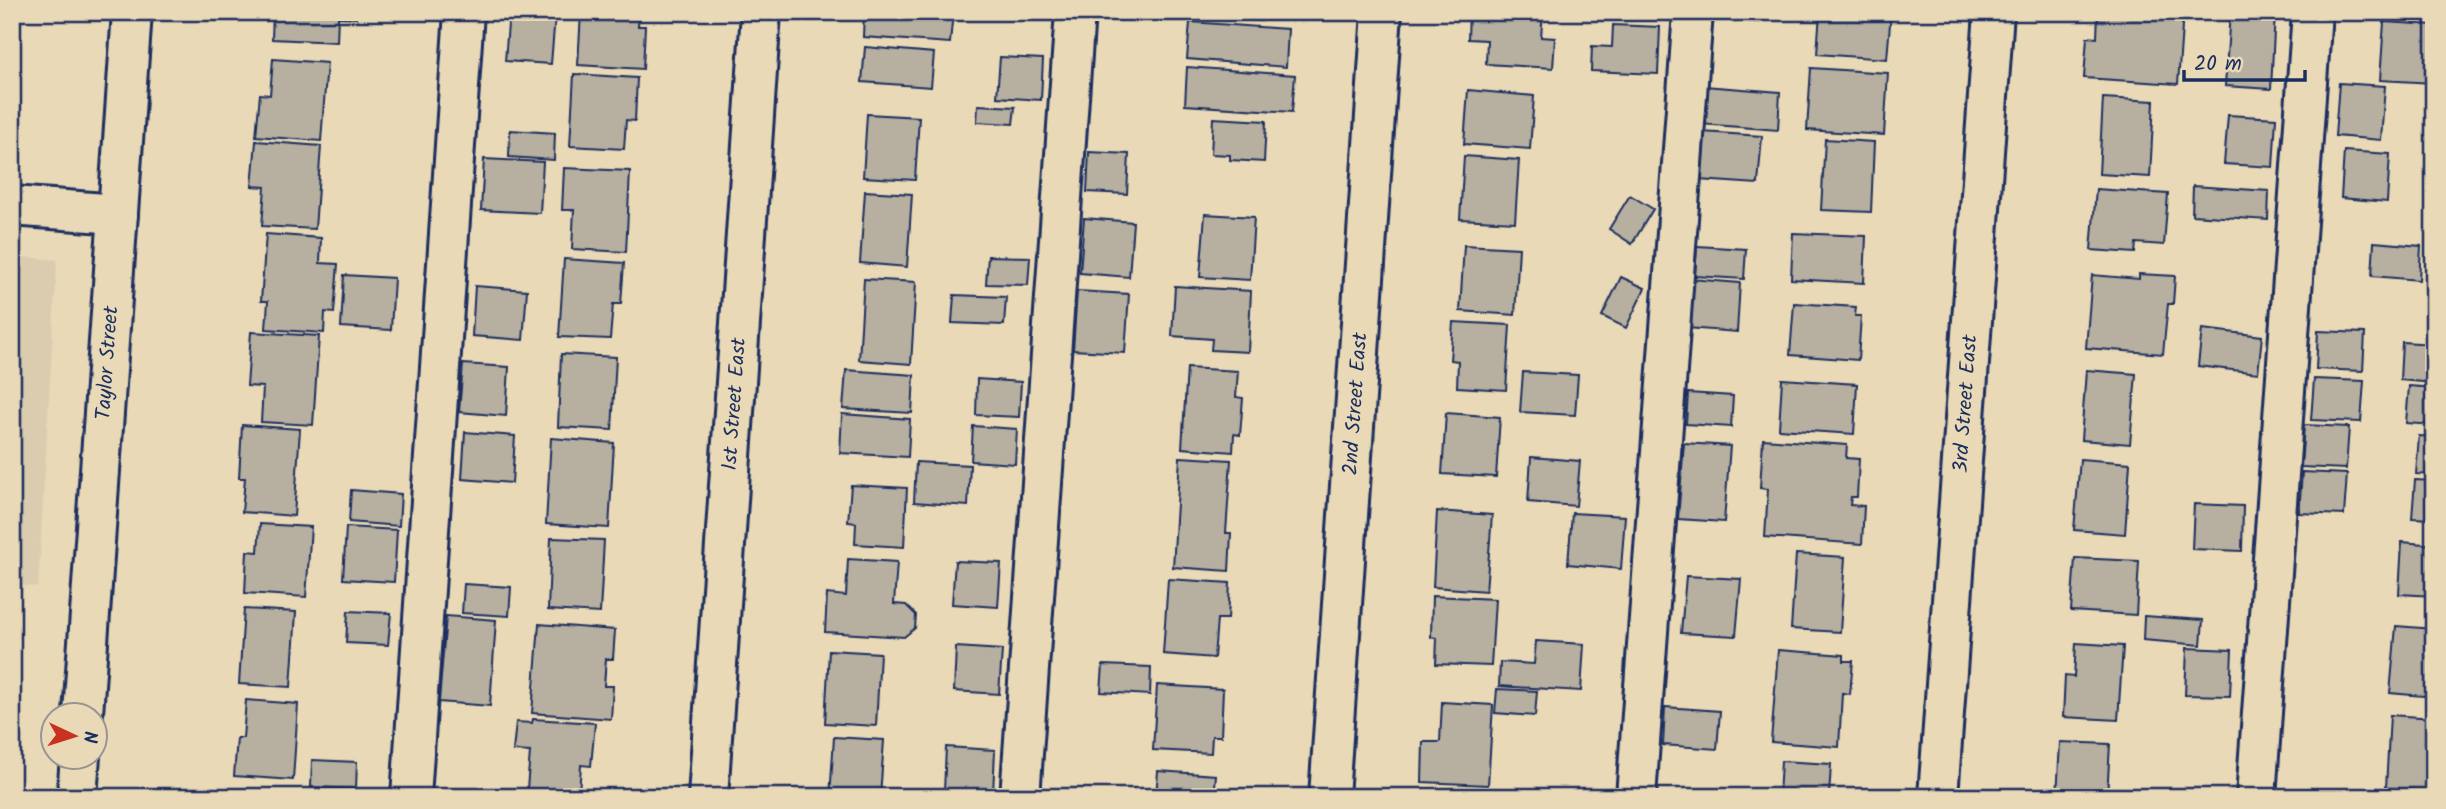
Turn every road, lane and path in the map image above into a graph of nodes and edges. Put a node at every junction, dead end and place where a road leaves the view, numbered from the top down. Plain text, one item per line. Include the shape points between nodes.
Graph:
1 (132, 12) edge
2 (464, 12) edge
3 (761, 12) edge
4 (1075, 12) edge
5 (1382, 12) edge
6 (1693, 12) edge
7 (1994, 12) edge
8 (2312, 12) edge
9 (12, 206) edge
10 (118, 214) junction
11 (84, 700) edge
12 (79, 770) edge
13 (77, 797) edge
14 (411, 797) edge
15 (708, 797) edge
16 (1020, 797) edge
17 (1329, 797) edge
18 (1636, 797) edge
19 (1938, 797) edge
20 (2256, 797) edge

1 - 10 street, Taylor Street
2 - 14 street
3 - 15 street, 1st Street East
4 - 16 street
5 - 17 street, 2nd Street East
6 - 18 street
7 - 19 street, 3rd Street East
8 - 20 street
9 - 10 street
10 - 11 street, Taylor Street
12 - 13 street

